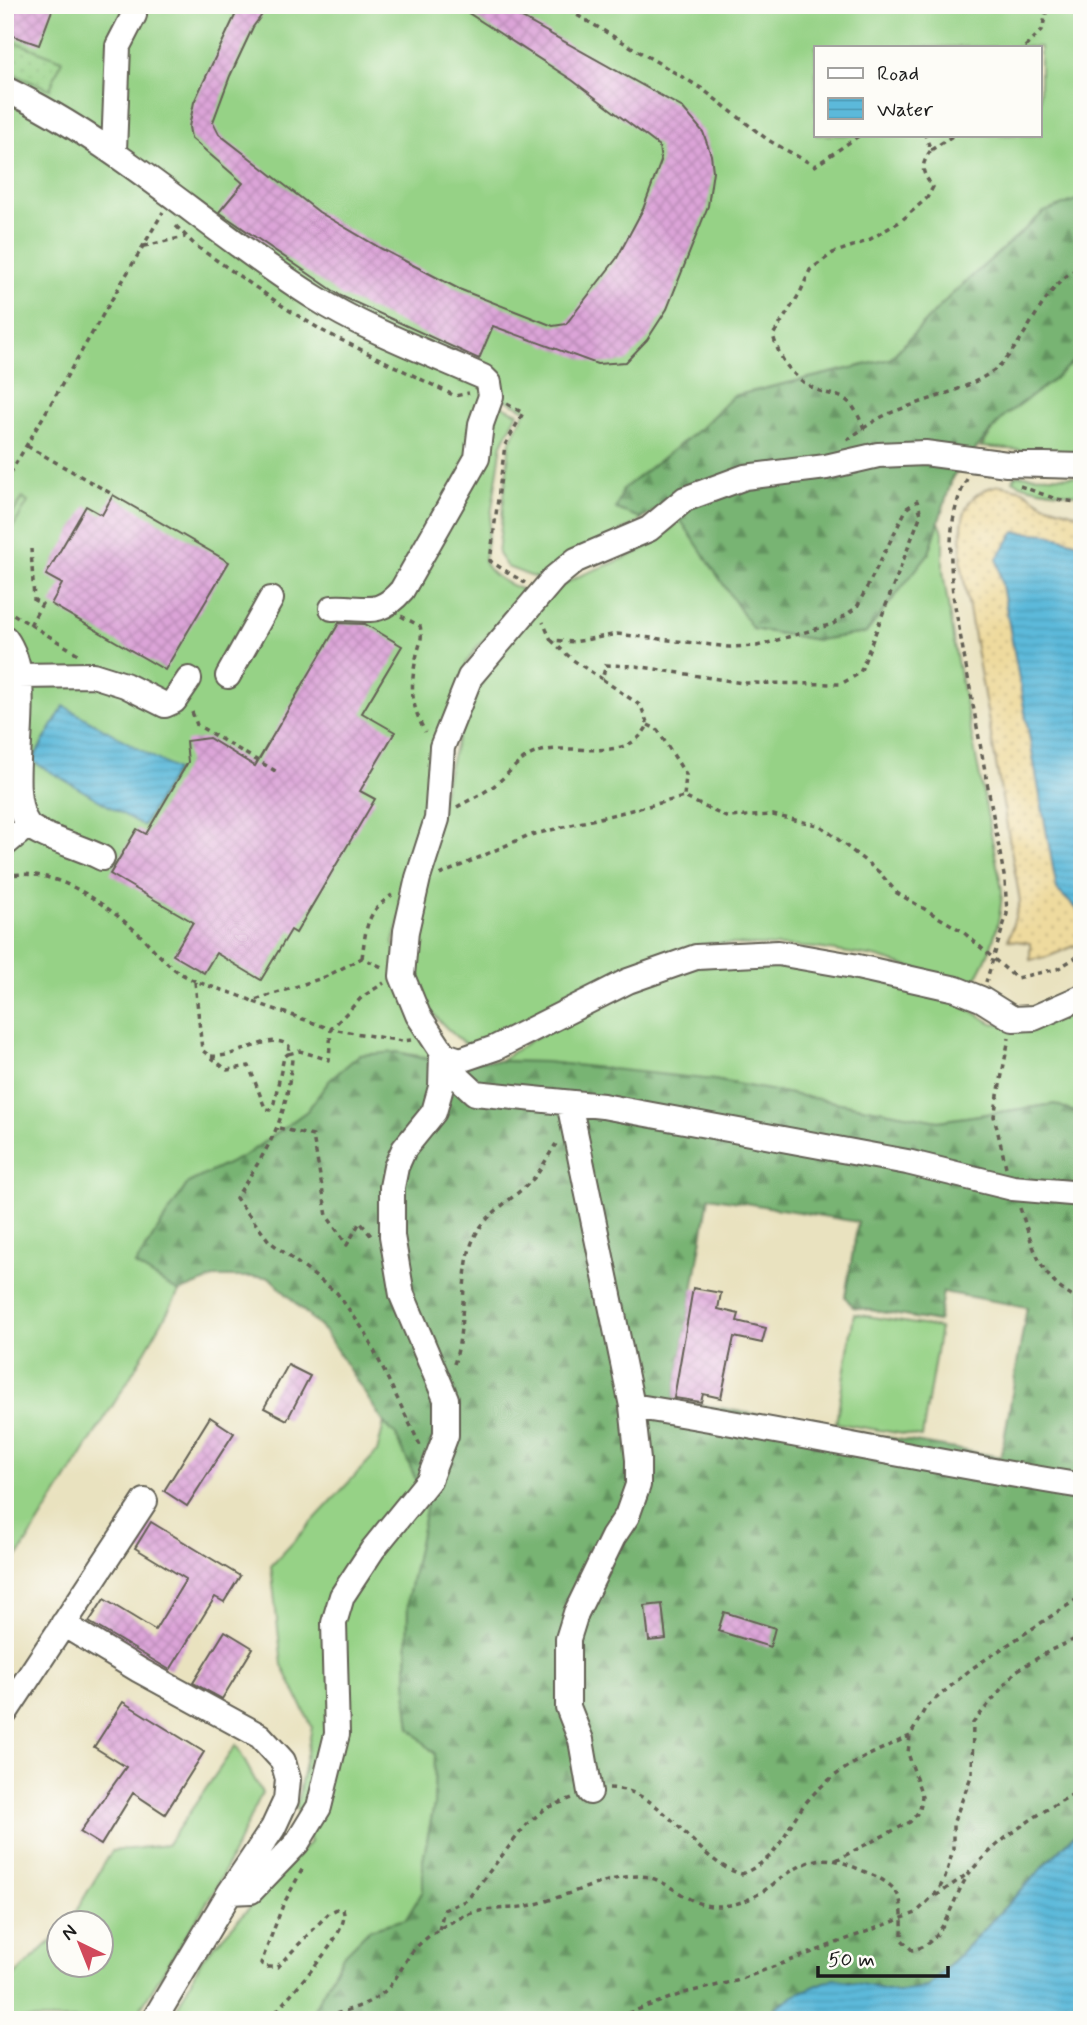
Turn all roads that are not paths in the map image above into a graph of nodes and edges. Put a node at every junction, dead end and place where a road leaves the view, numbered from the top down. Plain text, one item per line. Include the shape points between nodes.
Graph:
1 (134, 15) dead end
2 (5, 89) edge
3 (114, 151) junction
4 (1080, 463) edge
5 (271, 599) dead end
6 (332, 608) dead end
7 (5, 638) edge
8 (18, 676) junction
9 (228, 676) dead end
10 (189, 678) dead end
11 (28, 825) junction
12 (5, 844) edge
13 (102, 858) dead end
14 (1082, 997) edge
15 (436, 1045) junction
16 (569, 1103) junction
17 (1082, 1194) edge
18 (632, 1406) junction
19 (1082, 1486) edge
20 (145, 1501) dead end
21 (63, 1624) junction
22 (5, 1713) edge
23 (590, 1791) road end
24 (230, 1892) junction
25 (154, 2020) edge

1 - 3 street via 118,46
2 - 3 street
3 - 6 street via 312,296 489,383 491,396 481,424 477,458 410,579 390,604 373,610
4 - 15 street via 1007,464 925,453 878,455 745,477 685,499 649,530 576,560 541,592 470,677 442,747 437,819 405,931 402,976
5 - 9 street
7 - 8 street via 17,661
8 - 10 street via 100,676 165,705 174,701
8 - 11 street via 12,785 16,806
11 - 12 street
11 - 13 street
14 - 15 street via 1034,1018 1013,1019 956,989 853,966 778,954 696,957 628,981 495,1048 460,1060
15 - 16 street via 475,1093
15 - 24 street via 441,1087 433,1112 396,1167 392,1236 402,1295 446,1399 446,1434 429,1480 342,1596 334,1623 337,1734 319,1807 297,1843 251,1891
16 - 17 street via 907,1162 1013,1188
16 - 18 street
18 - 19 street
18 - 23 street via 638,1485 568,1639 568,1707 581,1740
20 - 21 street
21 - 22 street
21 - 24 street via 260,1736 284,1761 286,1800
24 - 25 street

